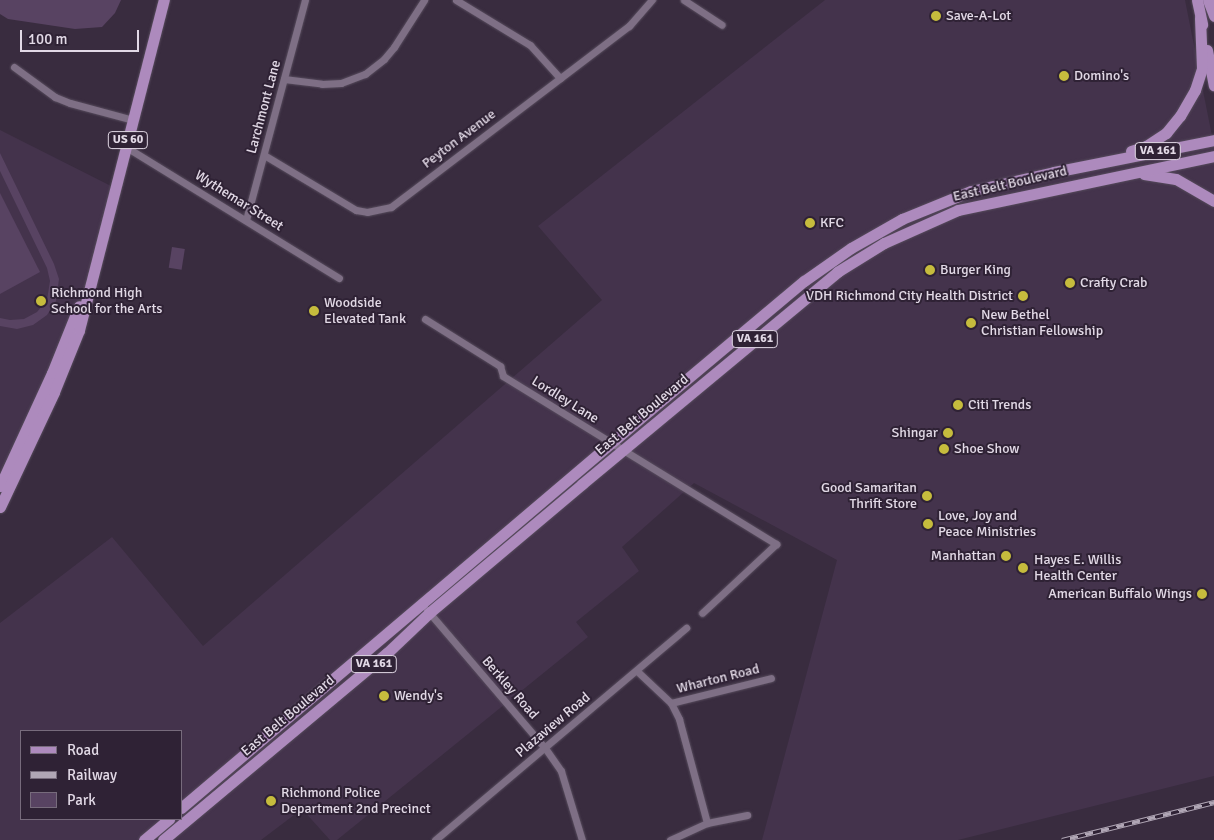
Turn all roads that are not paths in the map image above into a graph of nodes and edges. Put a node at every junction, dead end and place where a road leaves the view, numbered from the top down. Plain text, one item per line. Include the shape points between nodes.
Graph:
1 (164, 0) edge
2 (305, 0) edge
3 (424, 0) edge
4 (456, 0) edge
5 (652, 0) edge
6 (684, 0) edge
7 (1197, 0) edge
8 (1210, 0) edge
9 (1214, 14) edge
10 (1200, 18) junction
11 (722, 25) dead end
12 (14, 67) dead end
13 (560, 78) junction
14 (284, 79) junction
15 (1214, 85) edge
16 (132, 120) junction
17 (1214, 140) edge
18 (126, 147) junction
19 (264, 155) junction
20 (1214, 156) edge
21 (1102, 163) junction
22 (1127, 173) junction
23 (1214, 201) edge
24 (246, 220) junction
25 (339, 278) dead end
26 (91, 279) junction
27 (425, 319) dead end
28 (611, 443) junction
29 (624, 450) junction
30 (0, 486) edge
31 (0, 507) edge
32 (421, 604) junction
33 (430, 613) junction
34 (702, 613) dead end
35 (686, 628) dead end
36 (636, 671) junction
37 (771, 678) dead end
38 (672, 703) junction
39 (545, 748) junction
40 (182, 807) edge
41 (748, 815) dead end
42 (168, 820) edge
43 (707, 823) junction
44 (144, 840) edge
45 (163, 840) edge
46 (435, 840) edge
47 (582, 840) edge
48 (670, 840) edge

1 - 16 main road, US 60
2 - 14 street, Larchmont Lane
3 - 14 street via 394,47 365,74 322,84
4 - 13 street via 530,46
5 - 13 street, Peyton Avenue via 629,26
6 - 11 street
7 - 10 main road
8 - 9 main road
10 - 15 main road
10 - 21 main road via 1201,75 1185,109 1160,138
12 - 16 street via 55,97
13 - 19 street, Peyton Avenue via 391,207 378,211 356,210
14 - 19 street, Larchmont Lane
16 - 18 main road, US 60
17 - 21 main road, East Belt Boulevard / VA 161
18 - 24 street, Wythemar Street
18 - 26 main road, US 60
19 - 24 street, Larchmont Lane
20 - 22 main road, East Belt Boulevard / VA 161
21 - 28 main road, East Belt Boulevard / VA 161 via 971,191 876,233 804,281
22 - 23 main road via 1176,179
22 - 29 main road, East Belt Boulevard / VA 161 via 967,208 884,243 812,290
24 - 25 street, Wythemar Street
26 - 30 main road, US 60
26 - 31 main road, US 60 via 74,344
27 - 28 street, Lordley Lane via 500,366 503,376
28 - 29 street, Lordley Lane
28 - 32 main road, East Belt Boulevard / VA 161
29 - 33 main road, East Belt Boulevard / VA 161
29 - 34 street, Lordley Lane via 776,544
32 - 33 street, Berkley Road
32 - 40 main road, East Belt Boulevard / VA 161
33 - 39 street, Berkley Road
33 - 45 main road, East Belt Boulevard / VA 161 via 387,653
35 - 36 street, Plazaview Road
36 - 38 street
36 - 39 street, Plazaview Road
37 - 38 street, Wharton Road
38 - 43 street via 685,734
39 - 46 street, Plazaview Road
39 - 47 street, Berkley Road via 566,780
41 - 43 street
42 - 44 main road
43 - 48 street

